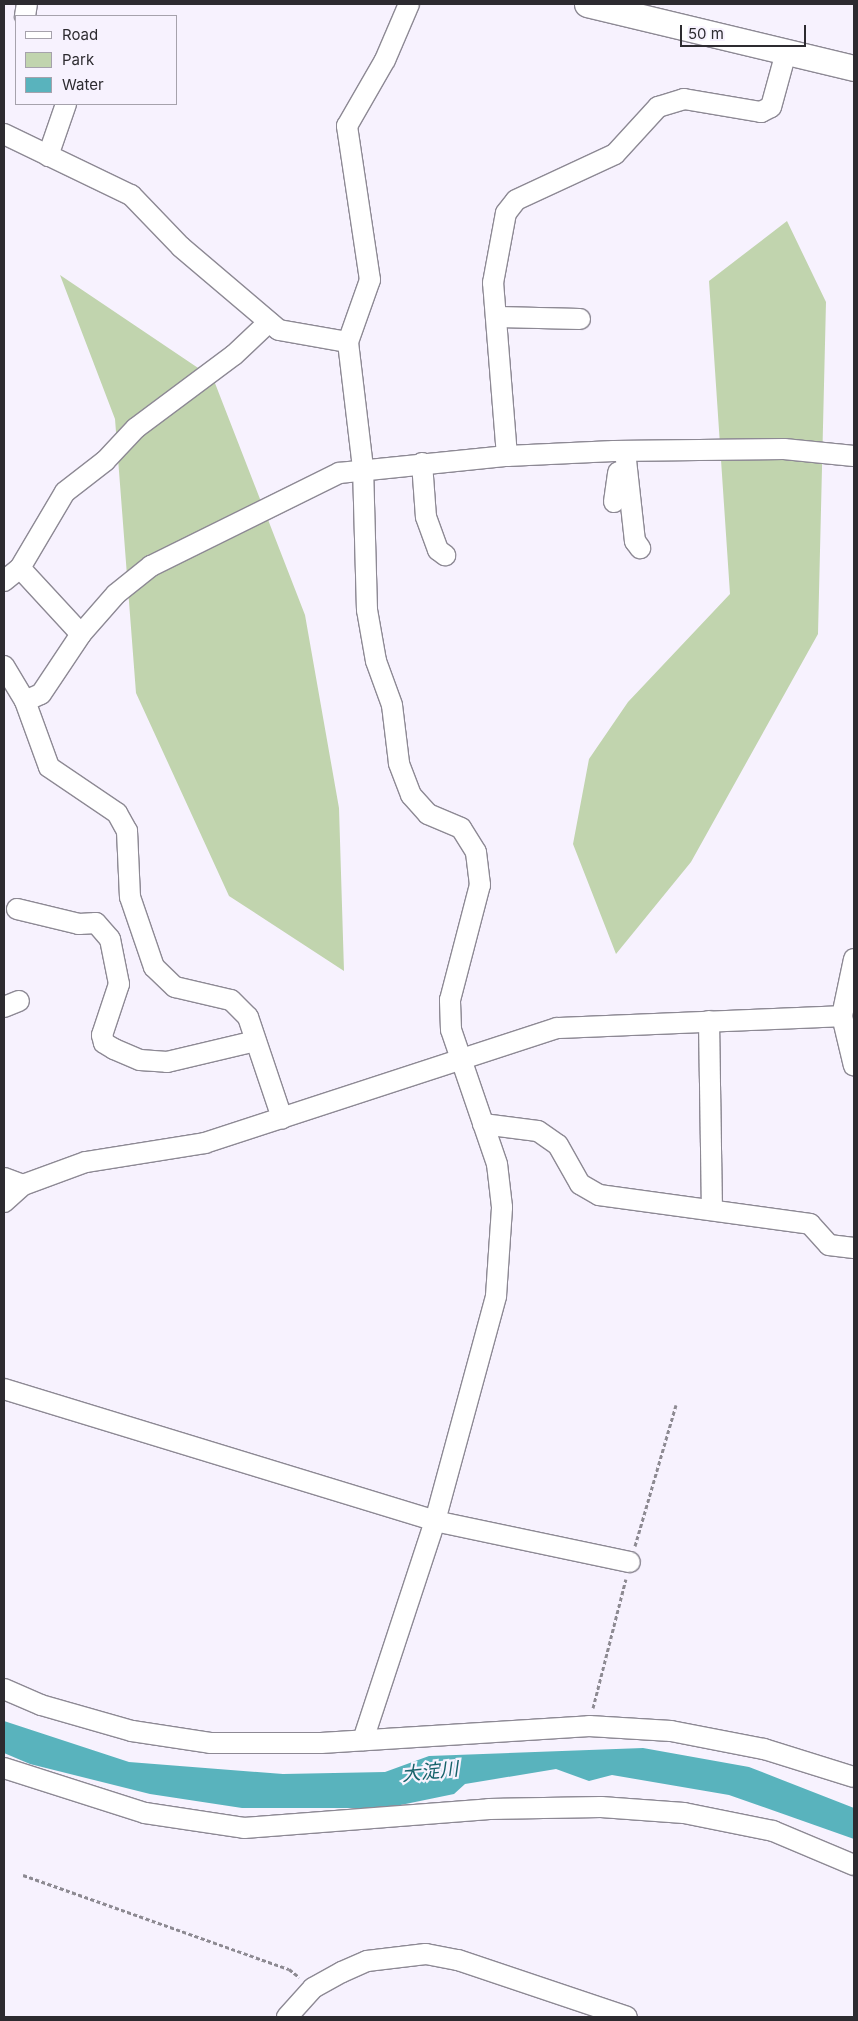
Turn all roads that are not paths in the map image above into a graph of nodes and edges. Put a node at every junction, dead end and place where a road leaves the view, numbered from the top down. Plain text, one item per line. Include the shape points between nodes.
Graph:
1 (409, 4) edge
2 (587, 4) edge
3 (786, 52) junction
4 (854, 68) edge
5 (66, 105) edge
6 (4, 134) edge
7 (48, 156) junction
8 (498, 317) junction
9 (580, 319) dead end
10 (269, 322) junction
11 (348, 342) junction
12 (619, 451) junction
13 (507, 456) junction
14 (854, 456) edge
15 (422, 463) junction
16 (363, 468) junction
17 (614, 502) dead end
18 (640, 548) dead end
19 (444, 555) dead end
20 (20, 568) junction
21 (4, 581) edge
22 (80, 634) junction
23 (4, 666) edge
24 (24, 701) junction
25 (18, 909) dead end
26 (854, 959) edge
27 (842, 1016) junction
28 (708, 1020) junction
29 (256, 1041) junction
30 (460, 1060) junction
31 (854, 1066) edge
32 (282, 1118) junction
33 (483, 1124) junction
34 (4, 1178) edge
35 (23, 1185) junction
36 (4, 1202) edge
37 (712, 1209) junction
38 (854, 1248) edge
39 (4, 1389) edge
40 (435, 1521) junction
41 (630, 1562) road end
42 (4, 1689) edge
43 (363, 1740) junction
44 (4, 1768) edge
45 (854, 1777) edge
46 (854, 1865) edge
47 (287, 2017) edge
48 (627, 2017) edge

1 - 11 street via 385,60 347,126 370,280
2 - 3 main road
3 - 4 main road
3 - 8 street via 771,107 761,112 684,99 658,107 615,154 516,200 506,213 498,248 493,283
5 - 7 street
6 - 7 street
7 - 10 street via 131,195 181,247
8 - 9 street
8 - 13 street
10 - 11 street via 279,330
10 - 20 street via 234,354 136,428 105,461 65,492
11 - 16 street
12 - 13 street
12 - 14 street via 784,449
12 - 17 street
12 - 18 street via 634,541
13 - 15 street
15 - 16 street
15 - 19 street via 426,517 438,550
16 - 22 street via 339,473 151,566 116,594
16 - 30 street via 367,610 376,661 392,705 399,763 411,795 428,814 461,828 476,852 480,885 450,1000 451,1030
20 - 21 street
20 - 22 street
22 - 24 street via 40,694
23 - 24 street
24 - 29 street via 49,767 117,813 127,831 130,896 154,967 175,987 231,1000 248,1017
25 - 29 street via 79,924 96,923 110,939 119,984 102,1035 104,1043 114,1049 140,1060 167,1062
26 - 27 street
27 - 28 street
27 - 31 street
28 - 30 street via 557,1028
28 - 37 street
29 - 32 street
30 - 32 street
30 - 33 street
32 - 35 street via 204,1143 86,1162
33 - 37 street via 538,1131 558,1144 580,1184 599,1195
33 - 40 street via 502,1190 496,1296
34 - 35 street
35 - 36 street
37 - 38 street via 810,1224 829,1245
39 - 40 street
40 - 41 street
40 - 43 street
42 - 43 street via 41,1705 132,1731 210,1743
43 - 45 street via 589,1726 671,1731 764,1749
44 - 46 street via 145,1813 244,1828 489,1809 601,1807 684,1813 773,1831
47 - 48 street via 313,1988 367,1961 426,1954 458,1960

